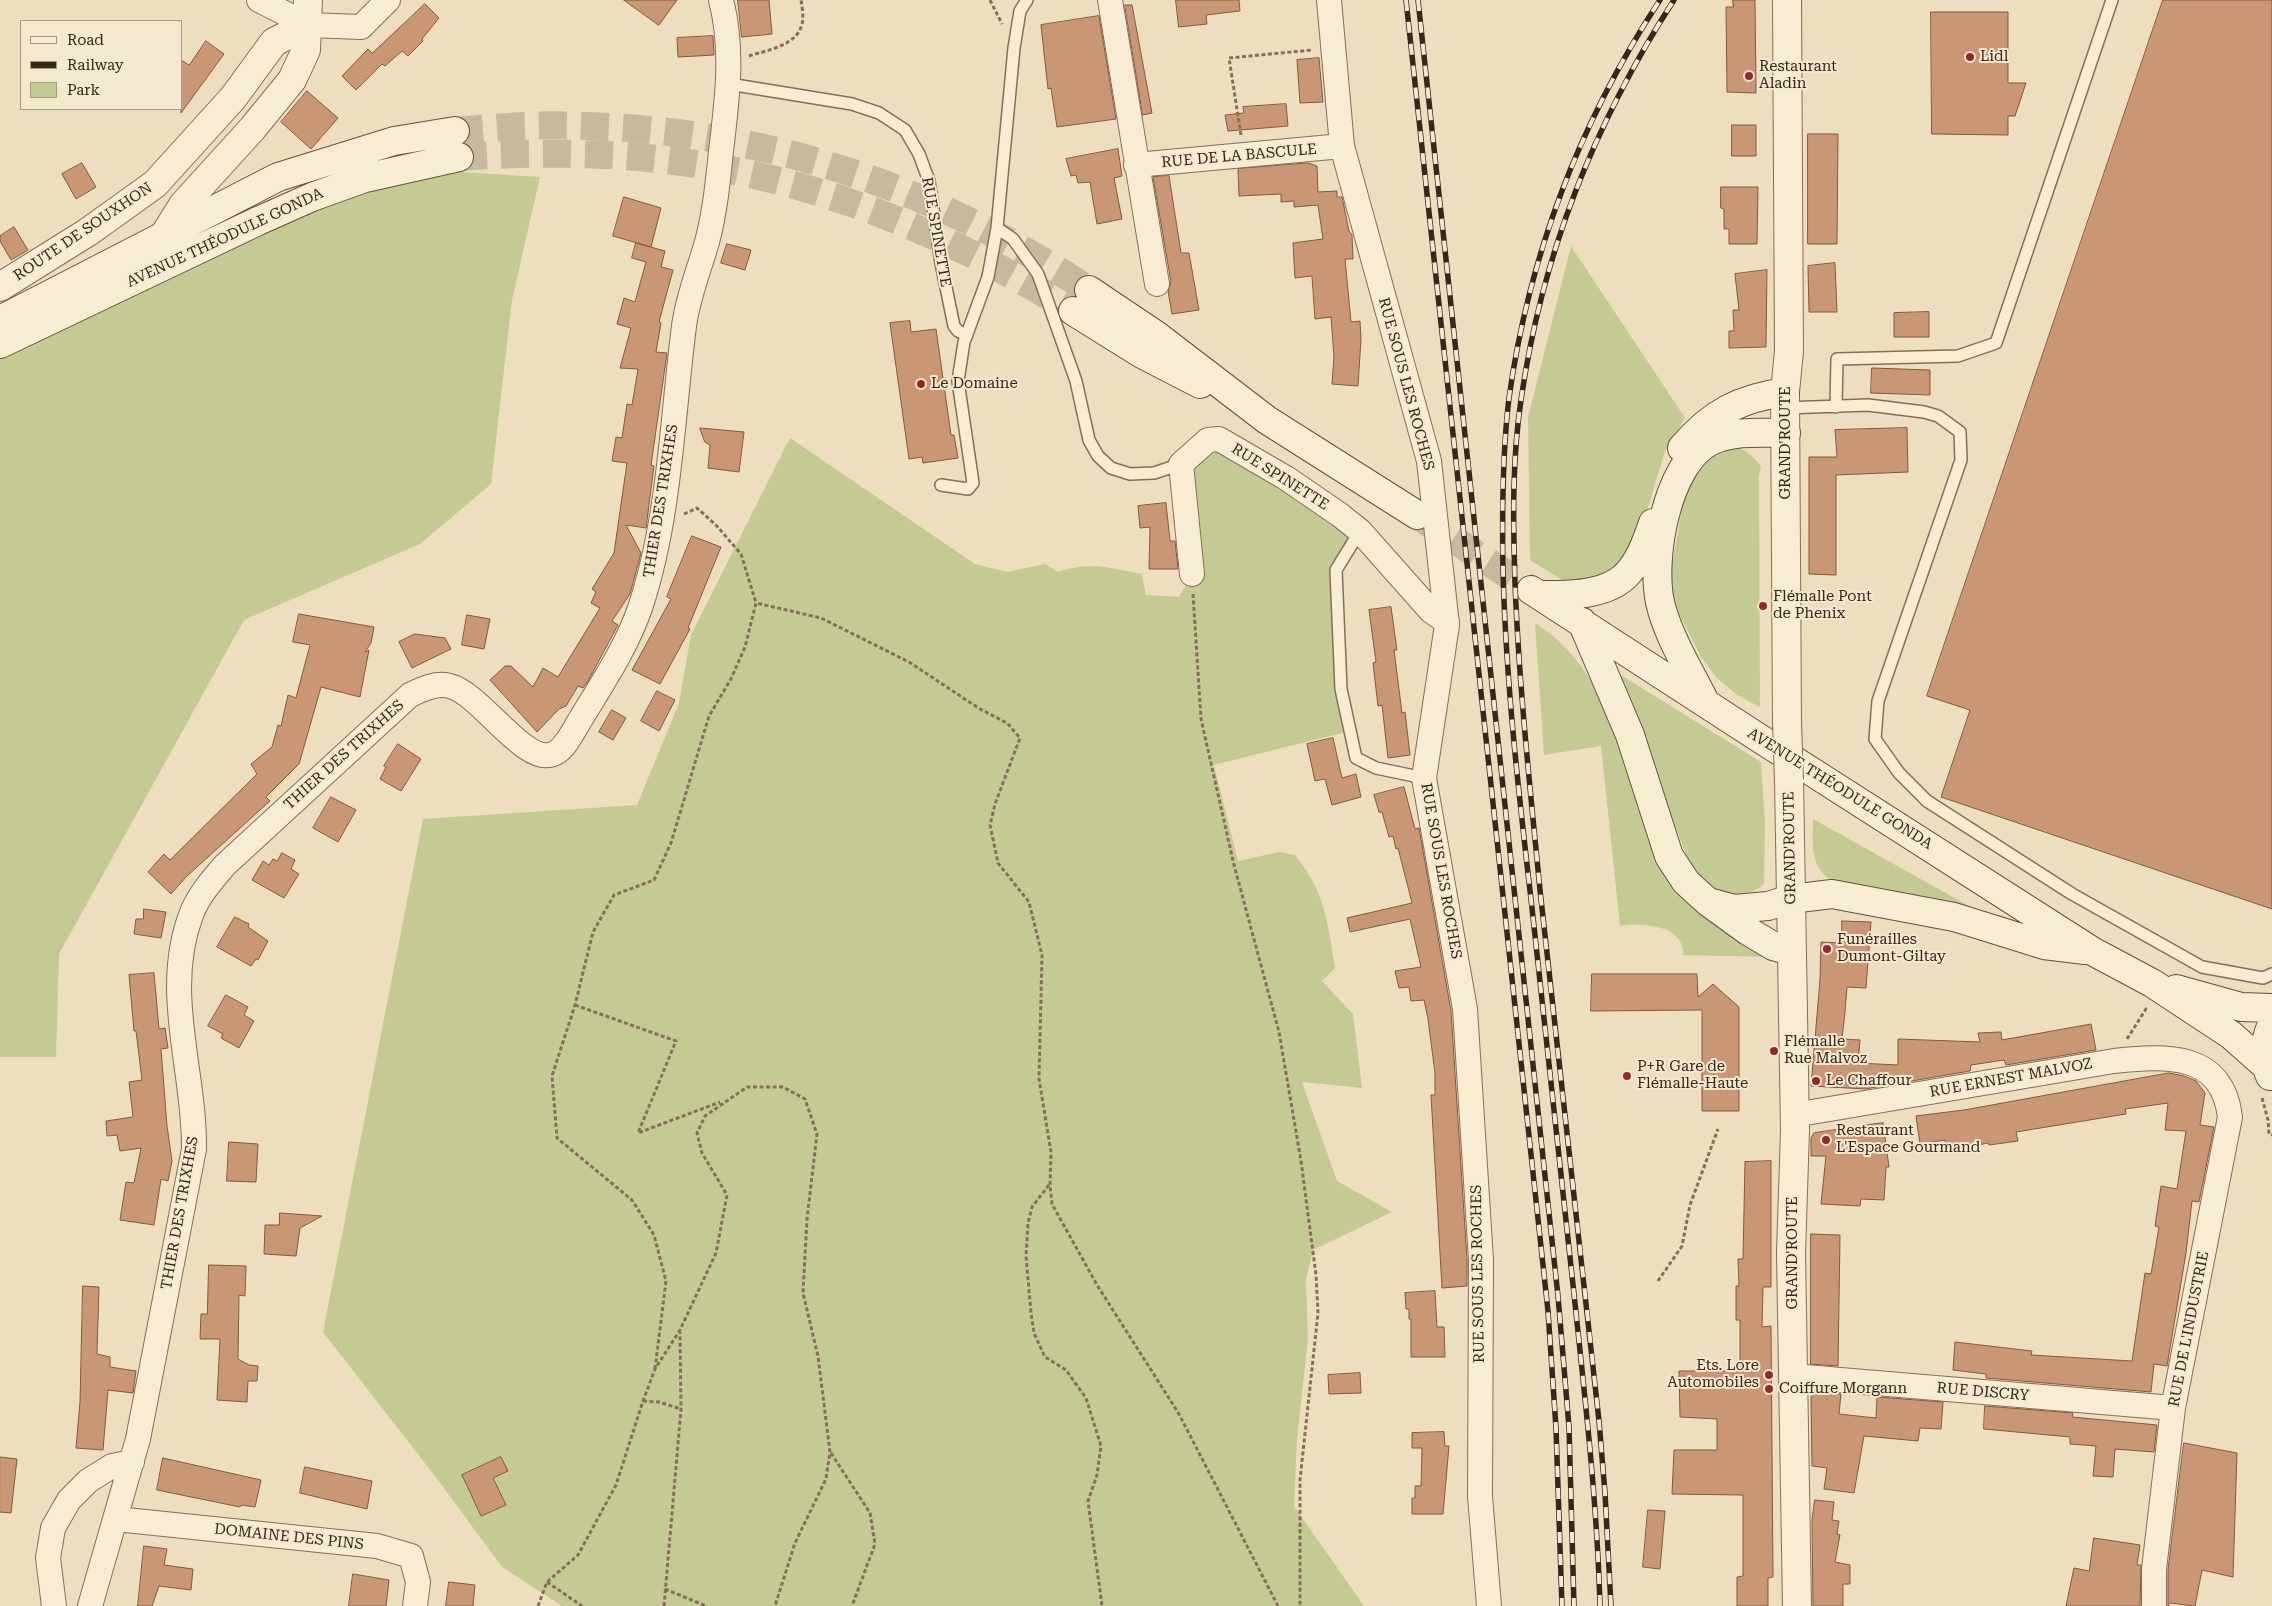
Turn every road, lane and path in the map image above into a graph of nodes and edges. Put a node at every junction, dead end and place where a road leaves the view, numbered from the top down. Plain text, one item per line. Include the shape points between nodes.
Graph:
1 (259, 0) edge
2 (388, 0) edge
3 (721, 0) edge
4 (801, 0) edge
5 (1027, 0) edge
6 (1110, 0) edge
7 (1329, 0) edge
8 (1787, 0) edge
9 (2112, 0) edge
10 (307, 25) edge
11 (1334, 48) junction
12 (728, 57) junction
13 (729, 84) junction
14 (1342, 146) junction
15 (1244, 155) junction
16 (1136, 165) junction
17 (998, 228) junction
18 (166, 234) junction
19 (1157, 284) dead end
20 (0, 287) edge
21 (1081, 301) tunnel mouth
22 (6, 314) edge
23 (967, 335) junction
24 (0, 344) edge
25 (1836, 407) junction
26 (1785, 411) junction
27 (1181, 464) junction
28 (941, 485) dead end
29 (686, 512) dead end
30 (1417, 515) tunnel mouth
31 (1360, 531) junction
32 (1192, 574) joint
33 (756, 603) junction
34 (1447, 622) junction
35 (1582, 622) junction
36 (1706, 703) junction
37 (1424, 778) junction
38 (1791, 899) junction
39 (1708, 902) junction
40 (2092, 950) junction
41 (1791, 951) junction
42 (2272, 974) edge
43 (2152, 983) junction
44 (575, 1005) junction
45 (2272, 1008) edge
46 (2154, 1012) dead end
47 (2272, 1024) edge
48 (2114, 1061) junction
49 (2197, 1066) joint
50 (2270, 1078) edge
51 (726, 1100) junction
52 (1794, 1115) junction
53 (1718, 1129) dead end
54 (1050, 1185) junction
55 (1658, 1281) dead end
56 (680, 1330) junction
57 (655, 1369) junction
58 (1793, 1376) junction
59 (643, 1401) junction
60 (2173, 1408) junction
61 (681, 1409) junction
62 (830, 1452) junction
63 (132, 1462) junction
64 (116, 1519) junction
65 (547, 1582) junction
66 (665, 1589) junction
67 (54, 1606) edge
68 (90, 1606) edge
69 (415, 1606) edge
70 (538, 1606) edge
71 (582, 1606) edge
72 (664, 1606) edge
73 (706, 1606) edge
74 (775, 1606) edge
75 (852, 1606) edge
76 (1102, 1606) edge
77 (1278, 1606) edge
78 (1300, 1606) edge
79 (1489, 1606) edge
80 (1797, 1606) edge
81 (2154, 1606) edge

1 - 10 street
2 - 10 street via 361,27
3 - 12 street, THIER DES TRIXHES
4 - 12 path via 803,23 797,36 785,44 749,56
5 - 17 lane via 1020,11 1014,48
6 - 16 street
7 - 11 street, RUE SOUS LES ROCHES
8 - 26 main road, GRAND'ROUTE via 1789,351
9 - 25 lane via 1996,343 1958,356 1837,359
10 - 18 main road via 292,80 183,205
10 - 20 main road, ROUTE DE SOUXHON via 274,42 233,98 155,184 88,232
11 - 14 street, RUE SOUS LES ROCHES
11 - 15 path via 1229,58
12 - 13 street, THIER DES TRIXHES
13 - 23 lane, RUE SPINETTE via 852,104 879,113 905,130 919,154 928,181 954,326
13 - 63 street, THIER DES TRIXHES via 712,218 688,300 663,502 647,586 631,631 574,732 552,755 537,754 521,745 464,692 449,685 428,686 410,695 230,860 210,882 191,914 183,940 179,989 195,1126 194,1149
14 - 15 street, RUE DE LA BASCULE
14 - 34 street, RUE SOUS LES ROCHES via 1429,461
15 - 16 street, RUE DE LA BASCULE
16 - 19 street
17 - 23 lane via 988,277
17 - 27 lane, RUE SPINETTE via 1013,239 1038,274 1076,381 1089,440 1098,456 1111,468 1130,474 1154,474
18 - 22 main road, AVENUE THÉODULE GONDA
18 - 24 main road, AVENUE THÉODULE GONDA via 278,177 394,141 457,144 312,197
21 - 30 main road via 1142,354 1267,420
23 - 28 lane via 958,381 973,483 968,489
25 - 26 lane
25 - 42 lane via 1868,404 1924,412 1938,416 1960,432 1961,460 1878,701 1875,739 1899,773 1927,801 2064,889 2202,967 2263,978
26 - 35 main road, AVENUE THÉODULE GONDA via 1758,396 1730,408 1697,430 1680,451 1667,478 1643,550 1629,573 1612,585 1578,595 1536,592
26 - 36 main road via 1710,441 1692,455 1678,478 1665,514 1656,580 1662,609
26 - 38 main road, GRAND'ROUTE, bridge
27 - 31 street, RUE SPINETTE via 1208,440 1219,439 1286,478
27 - 32 street
29 - 33 path via 697,508 741,554
31 - 34 street, RUE SPINETTE via 1431,611
31 - 37 lane via 1336,570 1341,689 1356,758 1376,768
32 - 78 path via 1201,719 1234,865 1279,1032 1316,1275 1318,1313 1300,1480
33 - 44 path via 745,647 709,716 671,843 654,880 614,895 593,932
33 - 54 path via 821,618 909,662 1007,723 1020,738 990,825 998,862 1029,902 1042,955 1039,1079 1051,1152
34 - 37 street, RUE SOUS LES ROCHES
35 - 36 main road, AVENUE THÉODULE GONDA
35 - 39 main road via 1630,735 1670,856 1686,882
36 - 40 main road, AVENUE THÉODULE GONDA
37 - 79 street, RUE SOUS LES ROCHES via 1465,1010 1481,1260 1480,1496
38 - 39 main road via 1768,906 1734,909
38 - 40 main road via 1832,894 1862,899 1954,917 2044,945
38 - 41 main road, GRAND'ROUTE
39 - 41 main road via 1769,944
40 - 43 main road, AVENUE THÉODULE GONDA
41 - 52 main road, GRAND'ROUTE
43 - 45 main road, AVENUE THÉODULE GONDA via 2241,1007
43 - 50 main road, AVENUE THÉODULE GONDA via 2232,1035
44 - 51 path via 676,1041 638,1133
44 - 57 path via 552,1076 557,1138 632,1200 654,1235 666,1281
46 - 48 path via 2146,1009
47 - 50 main road via 2264,1052
48 - 49 street, RUE ERNEST MALVOZ via 2162,1057 2180,1059
48 - 52 street, RUE ERNEST MALVOZ
49 - 60 street, RUE DE L'INDUSTRIE via 2224,1089 2230,1118
51 - 56 path via 705,1116 697,1133 702,1154 727,1195 716,1253
51 - 62 path via 747,1087 783,1087 805,1099 817,1134 803,1293 818,1356
52 - 58 main road, GRAND'ROUTE
53 - 55 path via 1690,1205 1682,1246
54 - 76 path via 1032,1207 1028,1223 1026,1256 1031,1314 1034,1333 1045,1357 1066,1370 1086,1398 1101,1446 1097,1475 1088,1501
54 - 77 path via 1052,1204 1097,1285 1179,1414
56 - 57 path
56 - 61 path
57 - 59 path
58 - 60 street, RUE DISCRY
58 - 80 main road, GRAND'ROUTE
59 - 61 path
59 - 65 path via 616,1485 578,1555
60 - 81 street, RUE DE L'INDUSTRIE via 2154,1569
61 - 66 path
62 - 74 path via 826,1479 795,1544
62 - 75 path via 870,1513 875,1544
63 - 64 street, THIER DES TRIXHES
63 - 67 street via 112,1466 88,1481 69,1500 53,1528 48,1558
64 - 68 street, THIER DES TRIXHES
64 - 69 street, DOMAINE DES PINS via 377,1546 411,1556 418,1582
65 - 70 path
65 - 71 path
66 - 72 path
66 - 73 path

